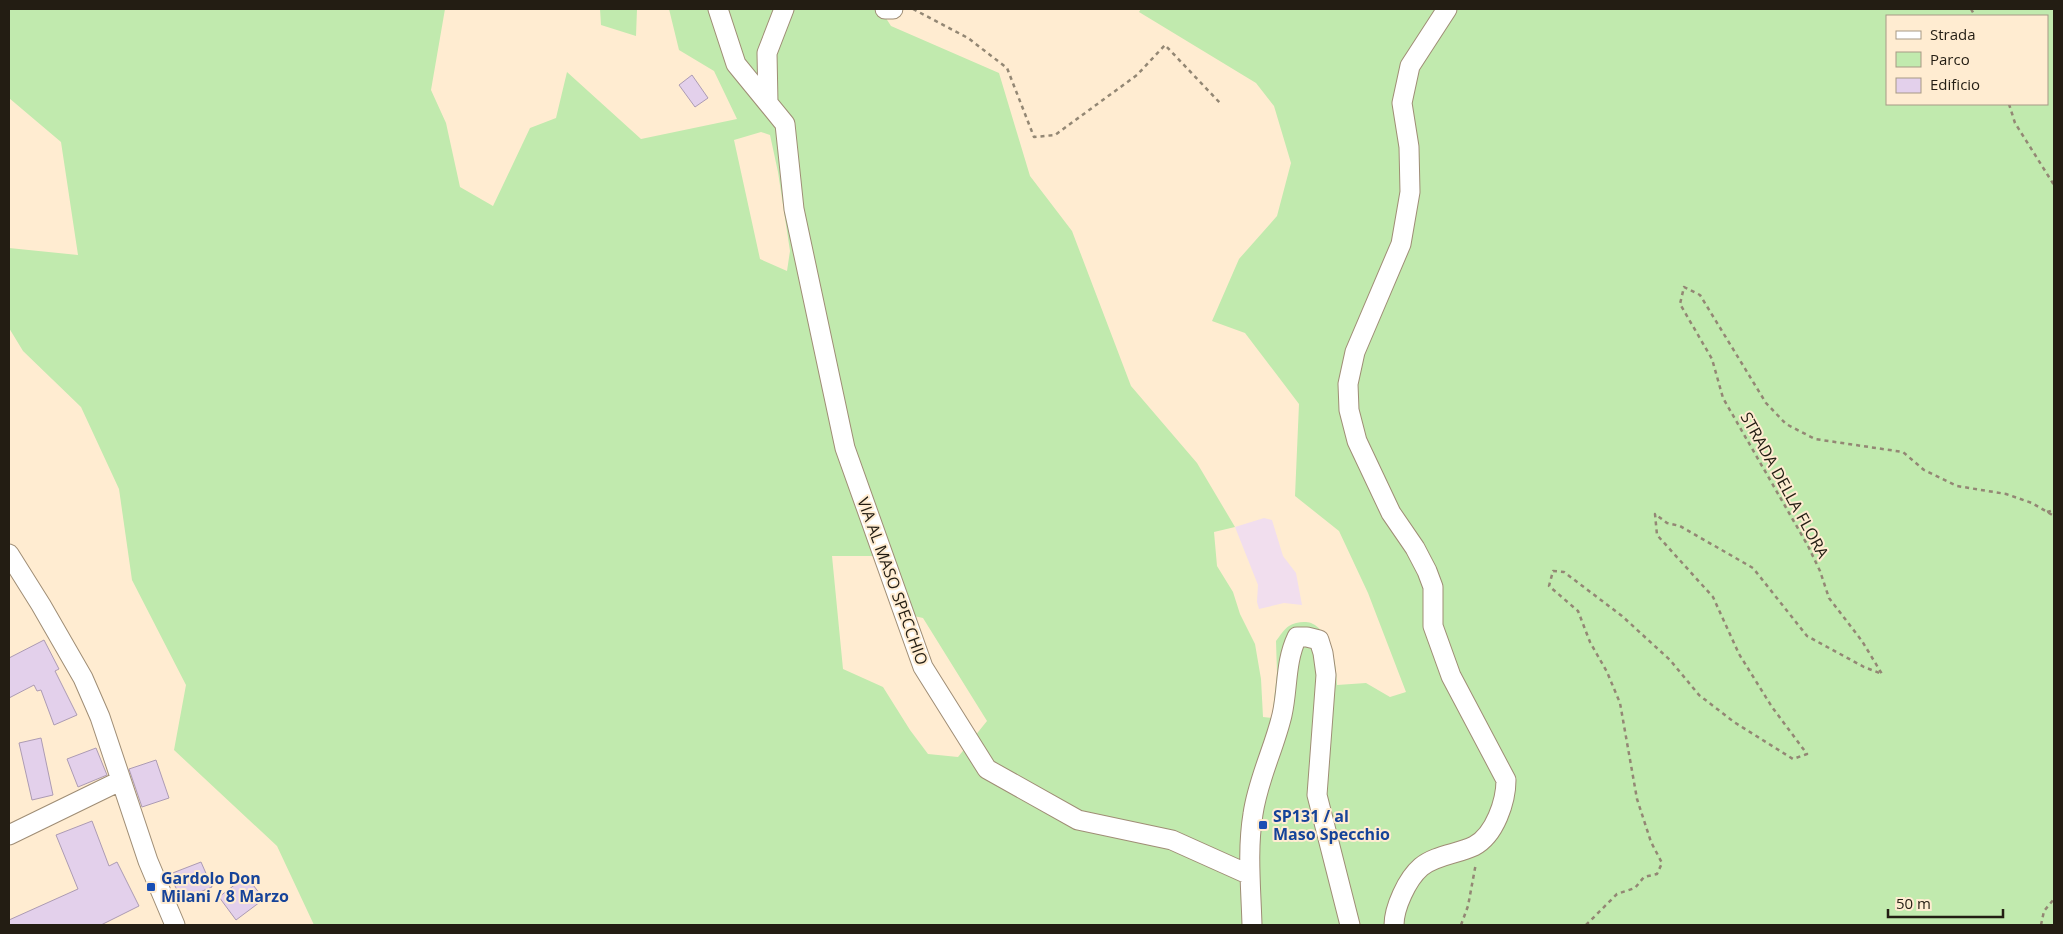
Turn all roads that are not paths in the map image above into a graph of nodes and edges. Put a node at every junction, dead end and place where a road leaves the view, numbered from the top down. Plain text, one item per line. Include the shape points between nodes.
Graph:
1 (718, 9) edge
2 (784, 9) edge
3 (885, 9) edge
4 (893, 9) edge
5 (1447, 9) edge
6 (768, 103) junction
7 (9, 554) edge
8 (120, 781) junction
9 (9, 835) edge
10 (1250, 875) junction
11 (175, 925) edge
12 (1252, 925) edge
13 (1350, 925) edge
14 (1394, 925) edge

1 - 6 street, VIA AL MASO SPECCHIO via 736,64
2 - 6 street via 767,53
3 - 4 street
5 - 14 street via 1410,66 1402,102 1409,147 1410,192 1401,244 1355,352 1348,384 1349,410 1357,441 1391,513 1427,571 1433,587 1433,626 1451,676 1506,780 1506,792 1488,834 1475,846 1420,868 1402,893
6 - 10 street, VIA AL MASO SPECCHIO via 785,124 794,209 845,448 923,667 987,768 1078,820 1172,840
7 - 8 street via 83,678
8 - 9 street
8 - 11 street
10 - 12 street
10 - 13 street via 1253,815 1263,769 1282,715 1288,659 1298,637 1315,638 1319,640 1326,675 1317,795

